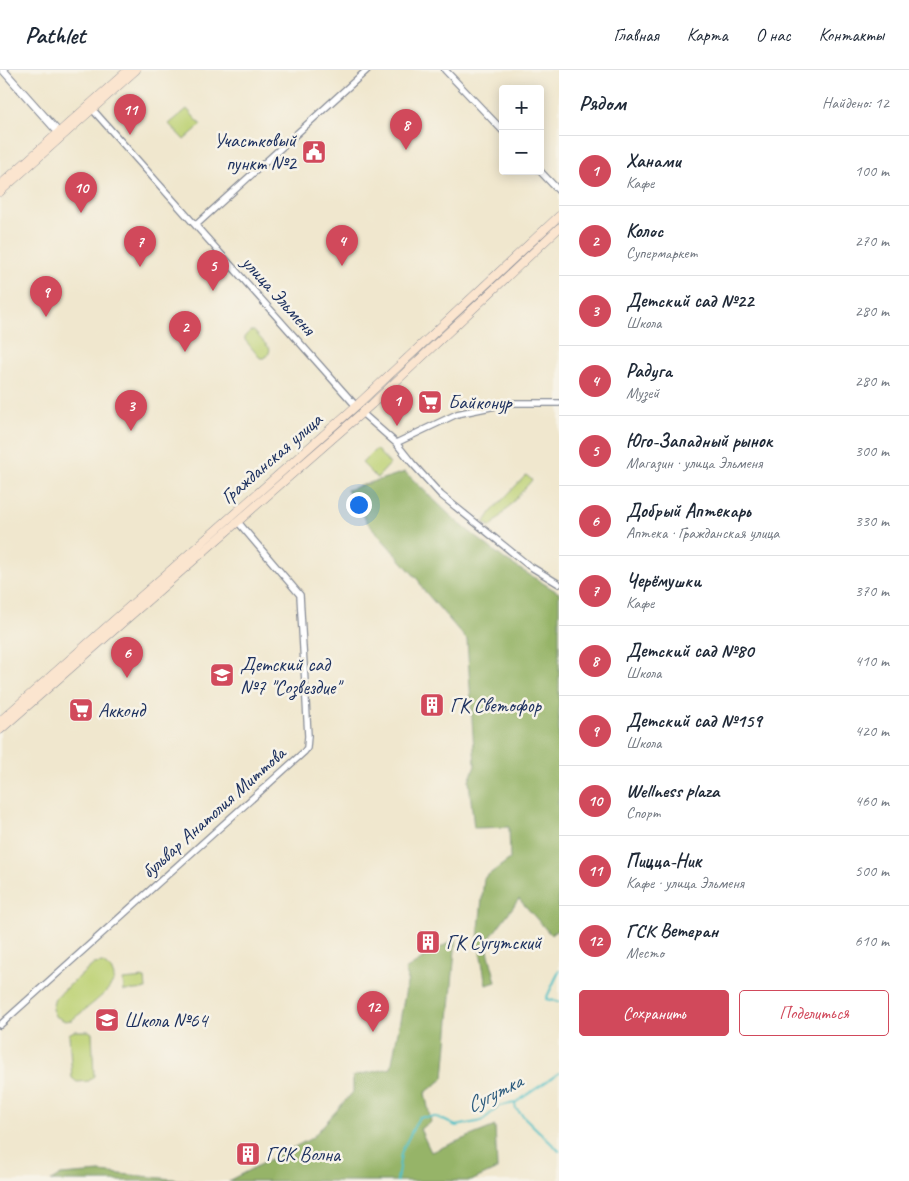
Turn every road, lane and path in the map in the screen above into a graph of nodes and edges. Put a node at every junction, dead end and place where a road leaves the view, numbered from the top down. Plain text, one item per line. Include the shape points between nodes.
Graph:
1 (4, 70) edge
2 (128, 70) edge
3 (136, 70) edge
4 (367, 70) edge
5 (444, 70) edge
6 (93, 110) junction
7 (502, 130) edge
8 (59, 133) junction
9 (544, 175) edge
10 (2, 187) edge
11 (559, 191) edge
12 (559, 216) edge
13 (196, 225) junction
14 (559, 228) edge
15 (559, 403) edge
16 (356, 406) junction
17 (362, 412) junction
18 (396, 443) junction
19 (238, 522) junction
20 (559, 584) edge
21 (67, 666) junction
22 (0, 721) edge
23 (0, 730) edge
24 (0, 1026) edge

1 - 8 street
2 - 8 main road
3 - 6 main road
4 - 13 street
5 - 7 street
6 - 10 main road
6 - 13 street, улица Эльменя
8 - 10 main road
9 - 11 street
12 - 16 main road, Гражданская улица
13 - 16 street, улица Эльменя
14 - 17 main road, Гражданская улица
15 - 18 street via 510,403 457,414
16 - 17 main road, улица Эльменя
16 - 21 main road, Гражданская улица
17 - 18 street
17 - 19 main road, Гражданская улица
18 - 20 street via 441,495 528,565
19 - 21 main road, Гражданская улица
19 - 24 street, бульвар Анатолия Миттова via 300,595 307,748
21 - 22 main road, Гражданская улица
21 - 23 main road, Гражданская улица

